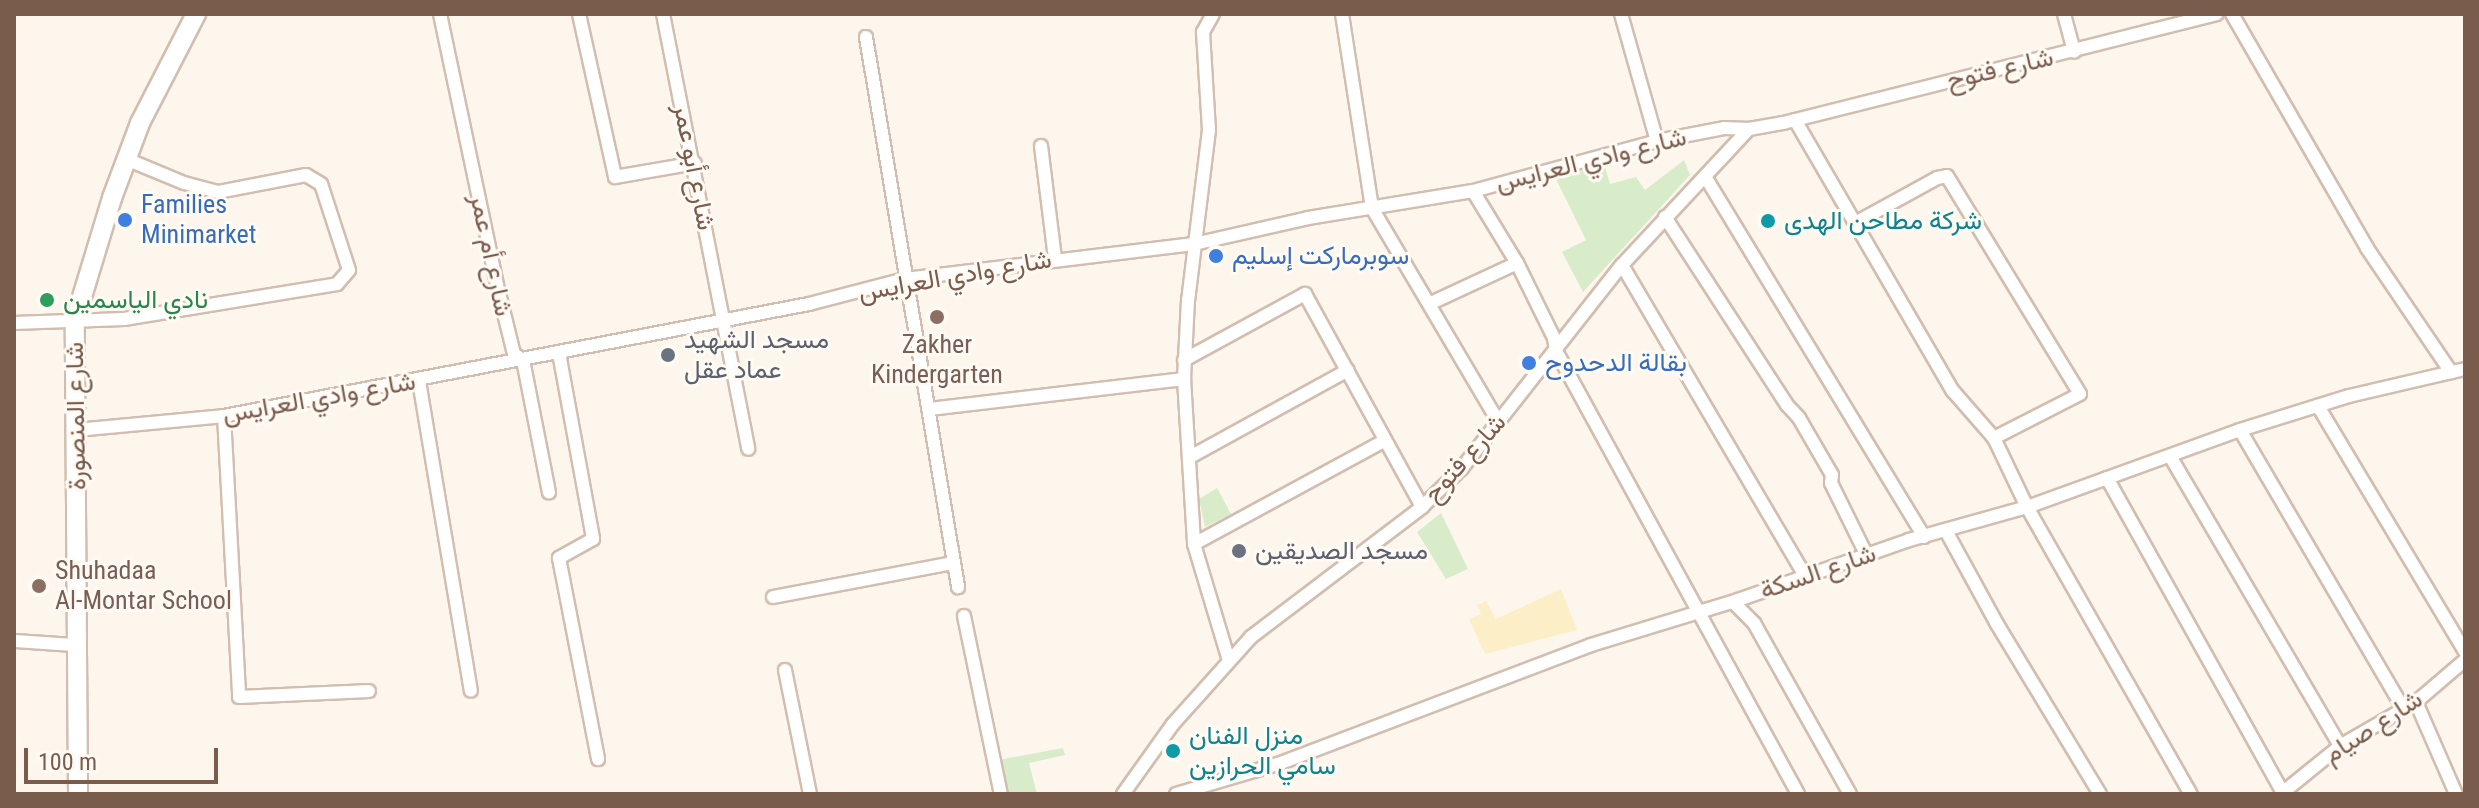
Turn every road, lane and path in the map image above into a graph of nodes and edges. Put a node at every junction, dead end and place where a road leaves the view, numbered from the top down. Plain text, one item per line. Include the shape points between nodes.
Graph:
1 (196, 14) edge
2 (440, 14) edge
3 (579, 14) edge
4 (663, 14) edge
5 (1213, 14) edge
6 (1342, 14) edge
7 (1621, 14) edge
8 (2064, 14) edge
9 (2216, 14) edge
10 (2232, 14) edge
11 (866, 37) dead end
12 (2074, 52) junction
13 (1789, 121) junction
14 (1749, 129) junction
15 (1657, 141) junction
16 (1041, 146) dead end
17 (126, 159) junction
18 (695, 163) junction
19 (1706, 178) junction
20 (1473, 191) junction
21 (1372, 208) junction
22 (1665, 217) junction
23 (1857, 222) junction
24 (1194, 244) junction
25 (1055, 259) junction
26 (1517, 263) junction
27 (1622, 265) junction
28 (905, 279) junction
29 (1431, 303) junction
30 (75, 320) junction
31 (722, 320) junction
32 (14, 323) edge
33 (1556, 351) junction
34 (559, 353) junction
35 (523, 360) junction
36 (1184, 360) junction
37 (2465, 369) edge
38 (1348, 370) junction
39 (2451, 372) junction
40 (1184, 379) junction
41 (419, 381) junction
42 (2318, 406) junction
43 (929, 409) junction
44 (224, 416) junction
45 (1499, 423) junction
46 (77, 430) junction
47 (2240, 430) junction
48 (1994, 438) junction
49 (1384, 441) junction
50 (748, 449) dead end
51 (2170, 456) junction
52 (1190, 457) junction
53 (2107, 478) junction
54 (549, 492) dead end
55 (1422, 507) junction
56 (2027, 507) junction
57 (1946, 531) junction
58 (1924, 537) junction
59 (1194, 544) junction
60 (1867, 556) junction
61 (953, 563) junction
62 (1806, 577) junction
63 (958, 587) dead end
64 (773, 597) dead end
65 (1733, 602) junction
66 (1700, 612) junction
67 (964, 616) dead end
68 (14, 641) edge
69 (75, 645) junction
70 (2465, 652) edge
71 (2465, 660) edge
72 (1229, 661) junction
73 (785, 670) dead end
74 (369, 691) dead end
75 (471, 691) dead end
76 (2416, 702) junction
77 (2404, 710) junction
78 (2340, 746) junction
79 (598, 759) dead end
80 (2282, 793) edge
81 (78, 794) edge
82 (810, 794) edge
83 (1001, 794) edge
84 (1123, 794) edge
85 (1176, 794) edge
86 (1798, 794) edge
87 (1850, 794) edge
88 (2100, 794) edge
89 (2191, 794) edge
90 (2456, 794) edge

1 - 17 main road, شارع المنصورة
2 - 35 street, شارع أم عمر via 499,293 514,354
3 - 18 street via 615,177
4 - 18 street, شارع أبو عمر
5 - 24 street via 1203,32 1209,130
6 - 21 street
7 - 15 street
8 - 12 street
9 - 12 street, شارع فتوح
10 - 39 street via 2367,248
11 - 28 street
12 - 13 street, شارع فتوح
13 - 14 street, شارع وادي العرايس
13 - 23 street
14 - 15 street, شارع وادي العرايس via 1724,128
14 - 19 street, شارع فتوح
15 - 20 street, شارع وادي العرايس
16 - 25 street
17 - 30 main road, شارع المنصورة
17 - 30 street via 218,192 306,175 321,184 349,270 337,284 124,319
18 - 31 street, شارع أبو عمر
19 - 22 street, شارع فتوح
19 - 58 street
20 - 21 street, شارع وادي العرايس
20 - 26 street
21 - 24 street, شارع وادي العرايس
21 - 29 street
22 - 27 street, شارع فتوح
22 - 60 street via 1799,418 1832,475 1831,483
23 - 48 street via 1953,391
23 - 48 street via 1947,176 2080,394
24 - 25 street, شارع وادي العرايس
24 - 36 street
25 - 28 street, شارع وادي العرايس
26 - 29 street
26 - 33 street
27 - 33 street, شارع فتوح
27 - 62 street
28 - 31 street, شارع وادي العرايس
28 - 43 street
29 - 45 street
30 - 32 street
30 - 46 main road, شارع المنصورة
31 - 34 street, شارع وادي العرايس
31 - 50 street, شارع أبو عمر
33 - 45 street, شارع فتوح
33 - 66 street
34 - 35 street, شارع وادي العرايس
34 - 79 street via 593,539 559,558
35 - 41 street, شارع وادي العرايس
35 - 54 street, شارع أم عمر
36 - 38 street via 1305,294
36 - 40 street
37 - 39 street, شارع السكة
38 - 49 street
38 - 52 street
39 - 42 street, شارع السكة
40 - 43 street
40 - 52 street
41 - 44 street, شارع وادي العرايس
41 - 75 street
42 - 47 street, شارع السكة
42 - 70 street
43 - 61 street
44 - 46 street, شارع وادي العرايس
44 - 74 street via 239,697
45 - 55 street, شارع فتوح
46 - 69 main road, شارع المنصورة
47 - 51 street, شارع السكة
47 - 77 street
48 - 56 street
49 - 55 street
49 - 59 street
51 - 53 street, شارع السكة
51 - 78 street
52 - 59 street
53 - 56 street, شارع السكة
53 - 80 street
55 - 72 street, شارع فتوح via 1274,616
56 - 57 street, شارع السكة
56 - 89 street
57 - 58 street, شارع السكة
57 - 88 street
58 - 60 street, شارع السكة
59 - 72 street
60 - 62 street, شارع السكة
61 - 63 street
61 - 64 street
62 - 65 street, شارع السكة
65 - 66 street, شارع السكة
65 - 87 street via 1754,623
66 - 85 street, شارع السكة via 1487,683 1278,764
66 - 86 street
67 - 83 street
68 - 69 street
69 - 81 main road, شارع المنصورة
71 - 76 street, شارع صيام
72 - 84 street, شارع فتوح via 1173,724
73 - 82 street
76 - 77 street, شارع صيام
76 - 90 street
77 - 78 street, شارع صيام
78 - 80 street, شارع صيام

